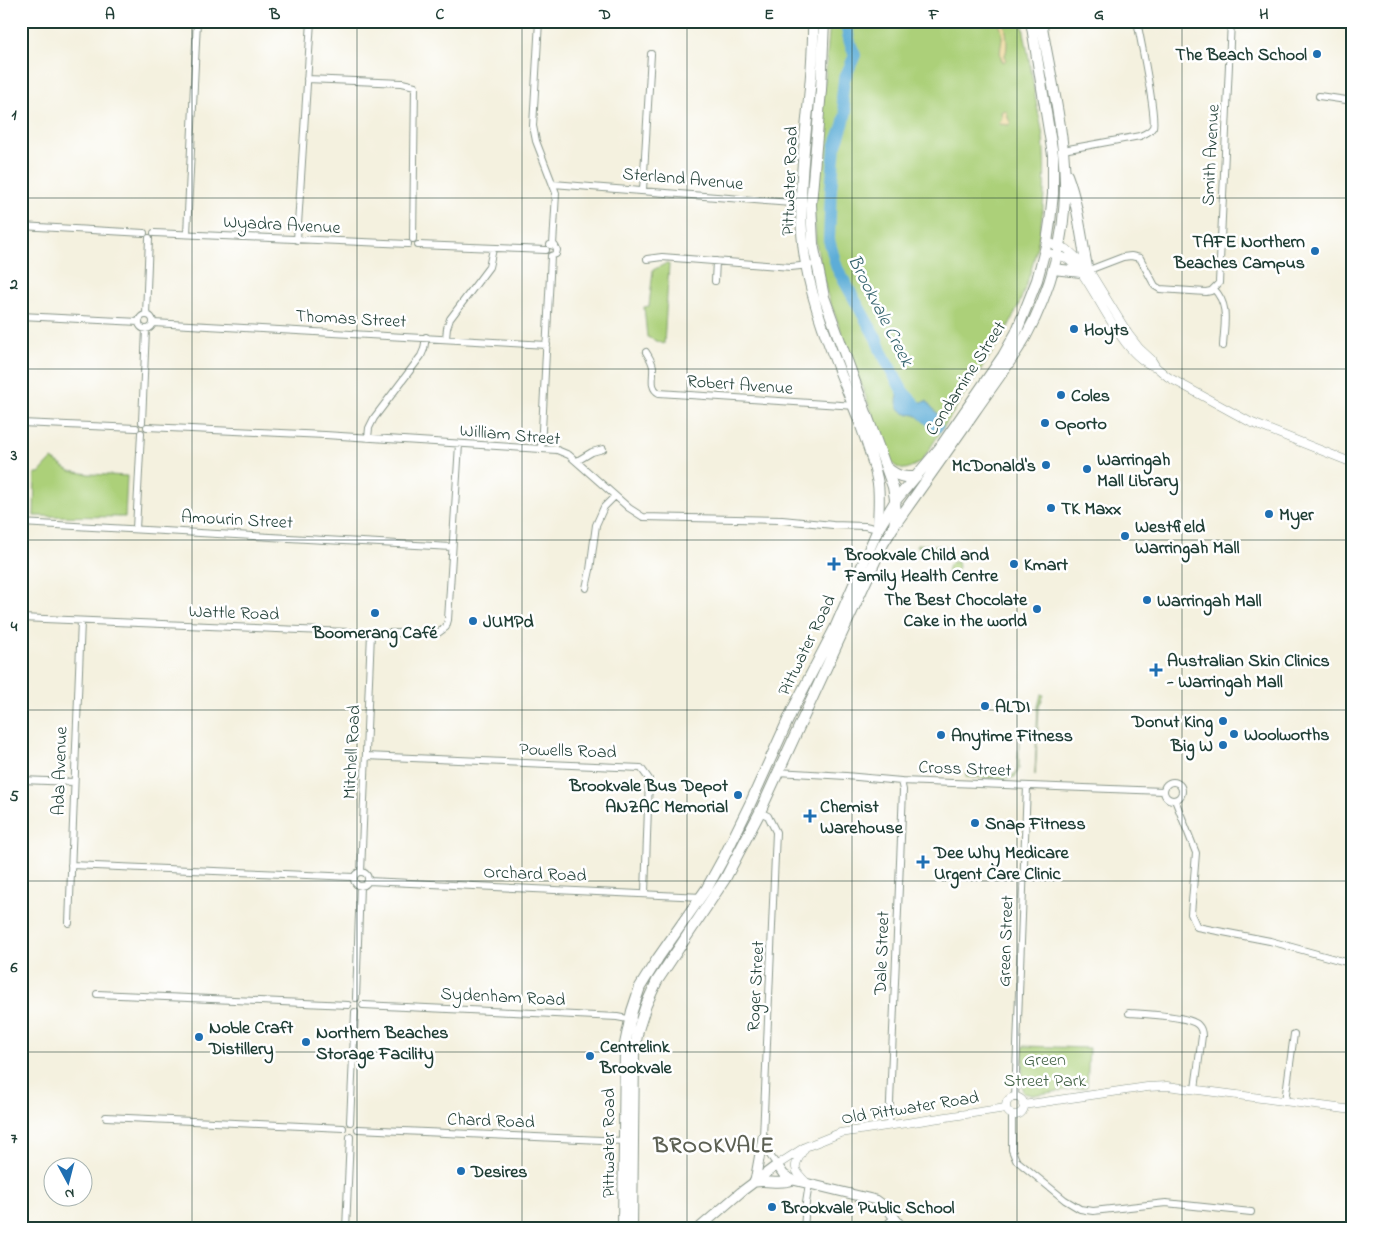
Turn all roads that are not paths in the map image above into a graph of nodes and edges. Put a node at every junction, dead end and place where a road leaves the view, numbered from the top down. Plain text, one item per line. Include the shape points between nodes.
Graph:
1 (197, 21) edge
2 (311, 21) edge
3 (539, 21) edge
4 (813, 21) edge
5 (824, 21) edge
6 (1031, 21) edge
7 (1040, 21) edge
8 (1137, 21) edge
9 (1231, 21) edge
10 (651, 54) dead end
11 (307, 79) junction
12 (1319, 96) dead end
13 (1353, 101) edge
14 (1063, 150) junction
15 (1064, 167) junction
16 (553, 184) junction
17 (643, 190) junction
18 (806, 204) junction
19 (21, 226) edge
20 (187, 234) junction
21 (149, 235) junction
22 (296, 240) junction
23 (416, 242) junction
24 (553, 245) junction
25 (1046, 247) junction
26 (493, 249) junction
27 (546, 250) junction
28 (1058, 250) junction
29 (551, 256) junction
30 (647, 259) dead end
31 (716, 261) junction
32 (811, 265) junction
33 (1053, 269) junction
34 (1086, 269) junction
35 (715, 281) dead end
36 (1214, 288) junction
37 (146, 315) junction
38 (21, 316) edge
39 (139, 322) junction
40 (153, 323) junction
41 (146, 329) junction
42 (426, 337) junction
43 (446, 338) junction
44 (547, 344) junction
45 (1223, 346) dead end
46 (646, 352) dead end
47 (854, 406) junction
48 (864, 406) junction
49 (21, 423) edge
50 (144, 425) junction
51 (138, 431) junction
52 (368, 438) junction
53 (459, 444) junction
54 (541, 449) junction
55 (602, 449) dead end
56 (577, 461) junction
57 (1353, 463) edge
58 (887, 468) junction
59 (917, 476) junction
60 (615, 496) junction
61 (896, 500) junction
62 (21, 524) edge
63 (894, 526) junction
64 (136, 529) junction
65 (878, 529) junction
66 (452, 546) junction
67 (586, 588) dead end
68 (21, 618) edge
69 (81, 621) junction
70 (372, 633) junction
71 (366, 756) junction
72 (764, 771) junction
73 (777, 772) junction
74 (21, 780) edge
75 (74, 782) junction
76 (902, 782) junction
77 (1026, 786) junction
78 (1164, 791) junction
79 (1174, 800) junction
80 (760, 812) junction
81 (71, 865) junction
82 (361, 872) junction
83 (354, 877) junction
84 (368, 881) junction
85 (360, 886) junction
86 (645, 893) junction
87 (702, 897) junction
88 (68, 923) dead end
89 (1353, 964) edge
90 (97, 994) dead end
91 (356, 998) junction
92 (348, 1005) junction
93 (363, 1005) junction
94 (355, 1012) junction
95 (1129, 1013) dead end
96 (630, 1019) junction
97 (641, 1022) junction
98 (1294, 1034) dead end
99 (1196, 1089) junction
100 (1015, 1098) junction
101 (1285, 1101) junction
102 (1023, 1105) junction
103 (1006, 1108) junction
104 (1353, 1110) edge
105 (1012, 1115) junction
106 (106, 1117) dead end
107 (350, 1122) junction
108 (889, 1126) junction
109 (343, 1128) junction
110 (358, 1129) junction
111 (350, 1136) junction
112 (763, 1137) junction
113 (624, 1141) junction
114 (805, 1147) junction
115 (777, 1165) junction
116 (793, 1180) junction
117 (755, 1182) junction
118 (809, 1184) junction
119 (1250, 1212) dead end
120 (894, 1218) junction
121 (346, 1229) edge
122 (623, 1229) edge
123 (632, 1229) edge
124 (698, 1229) edge
125 (804, 1229) edge
126 (886, 1229) edge
127 (903, 1229) edge

1 - 20 street
2 - 11 street
3 - 16 street via 533,126
4 - 18 main road, Pittwater Road
5 - 18 main road, Pittwater Road via 821,90
6 - 25 main road, Condamine Street via 1053,155 1053,194
7 - 14 main road, Condamine Street
8 - 14 street via 1153,108 1154,125 1150,132
9 - 36 street, Smith Avenue via 1219,283
10 - 17 street
11 - 22 street
11 - 23 street via 416,86
12 - 13 street
14 - 15 main road, Condamine Street
15 - 28 main road, Condamine Street
15 - 34 main road via 1071,186
16 - 17 street, Sterland Avenue
16 - 24 street via 556,196
17 - 18 street, Sterland Avenue
18 - 32 main road, Pittwater Road via 811,226
19 - 21 street, Wyadra Avenue
20 - 21 street, Wyadra Avenue
20 - 22 street, Wyadra Avenue
21 - 37 street
22 - 23 street, Wyadra Avenue
23 - 26 street
24 - 27 street
24 - 29 street via 557,251
25 - 28 street
25 - 59 main road, Condamine Street via 1031,298 1010,344 960,421
26 - 27 street
26 - 43 street via 489,267 450,319
27 - 29 street
28 - 33 main road, Condamine Street
28 - 34 street via 1077,256
29 - 44 street
30 - 31 street
31 - 32 street via 791,267
31 - 35 street
32 - 47 main road, Pittwater Road via 814,300
32 - 48 main road, Pittwater Road
33 - 34 main road
33 - 63 main road, Condamine Street via 1041,304 1018,349
34 - 36 street via 1131,256 1140,258 1155,286 1160,289 1206,292
34 - 57 street via 1122,338 1147,365 1234,414
36 - 45 street via 1225,307
37 - 39 street
37 - 40 street
38 - 39 street
39 - 41 street
40 - 41 street
40 - 42 street, Thomas Street
41 - 50 street
42 - 43 street, Thomas Street
42 - 52 street via 421,356 374,418
43 - 44 street, Thomas Street
44 - 54 street
46 - 47 street, Robert Avenue via 653,366 653,388 659,393
47 - 48 street, Robert Avenue
47 - 65 main road, Pittwater Road via 875,470
48 - 58 main road, Pittwater Road
49 - 51 street
50 - 51 street via 145,432
50 - 52 street, William Street
51 - 64 street
52 - 53 street, William Street
53 - 54 street, William Street
53 - 66 street
54 - 56 street, William Street via 561,451
55 - 56 street
56 - 60 street, William Street
58 - 59 main road via 899,476
58 - 61 main road, Pittwater Road
59 - 61 main road, Condamine Street
60 - 65 street, William Street via 638,515 648,517 782,520
60 - 67 street via 604,507 596,525
61 - 63 main road, Pittwater Road
61 - 65 main road, Condamine Street
62 - 64 street, Amourin Street
63 - 73 main road, Pittwater Road
64 - 66 street, Amourin Street
65 - 72 main road, Pittwater Road
66 - 70 street, Wattle Road via 448,620 444,630 434,634
68 - 69 street, Wattle Road
69 - 70 street, Wattle Road
69 - 75 street, Ada Avenue
70 - 71 street, Mitchell Road
71 - 82 street, Mitchell Road
71 - 86 street, Powells Road via 641,768 649,779
72 - 73 main road, Cross Street
72 - 87 main road, Pittwater Road via 743,820
73 - 76 street, Cross Street
73 - 80 main road, Pittwater Road
74 - 75 street
75 - 81 street, Ada Avenue
76 - 77 street, Cross Street
76 - 108 street, Dale Street
77 - 78 street, Cross Street
77 - 100 street, Green Street
78 - 79 street via 1167,798
78 - 79 street via 1167,784 1178,784 1181,793
79 - 89 street via 1196,854 1191,914 1196,927 1270,941
80 - 97 main road, Pittwater Road via 725,879 657,981
80 - 112 street, Roger Street via 768,816 776,832
81 - 83 street
81 - 88 street, Ada Avenue
82 - 83 street
82 - 84 street
83 - 85 street
84 - 85 street
84 - 86 street, Orchard Road
85 - 91 street
86 - 87 street, Orchard Road
87 - 96 main road, Pittwater Road via 647,976
90 - 92 street
91 - 92 street
91 - 93 street
92 - 94 street via 349,1010
93 - 94 street
93 - 96 street, Sydenham Road
94 - 107 street
95 - 99 street via 1185,1019 1198,1024 1202,1036
96 - 97 street, Sydenham Road
96 - 113 main road, Pittwater Road via 624,1052
97 - 123 main road, Pittwater Road via 634,1068
98 - 101 street
99 - 101 street
99 - 102 street via 1148,1087
100 - 102 street
100 - 103 street via 1008,1101
101 - 104 street
102 - 105 street via 1020,1113
103 - 105 street
103 - 108 street, Old Pittwater Road
105 - 119 street via 1012,1150 1016,1160 1080,1209 1093,1211 1166,1203
106 - 109 street
107 - 109 street
107 - 110 street via 355,1123
108 - 114 street, Old Pittwater Road via 840,1133
109 - 111 street via 344,1134
110 - 111 street
110 - 113 street, Chard Road
111 - 121 street
112 - 115 street, Roger Street via 766,1150
112 - 117 main road
113 - 122 main road, Pittwater Road
114 - 115 street, Old Pittwater Road
114 - 118 street via 795,1170
115 - 116 main road via 784,1175
115 - 117 main road, Old Pittwater Road
116 - 117 main road via 786,1183
116 - 118 main road
117 - 124 main road, Old Pittwater Road
118 - 120 main road via 876,1200
118 - 125 street
120 - 126 street
120 - 127 main road

